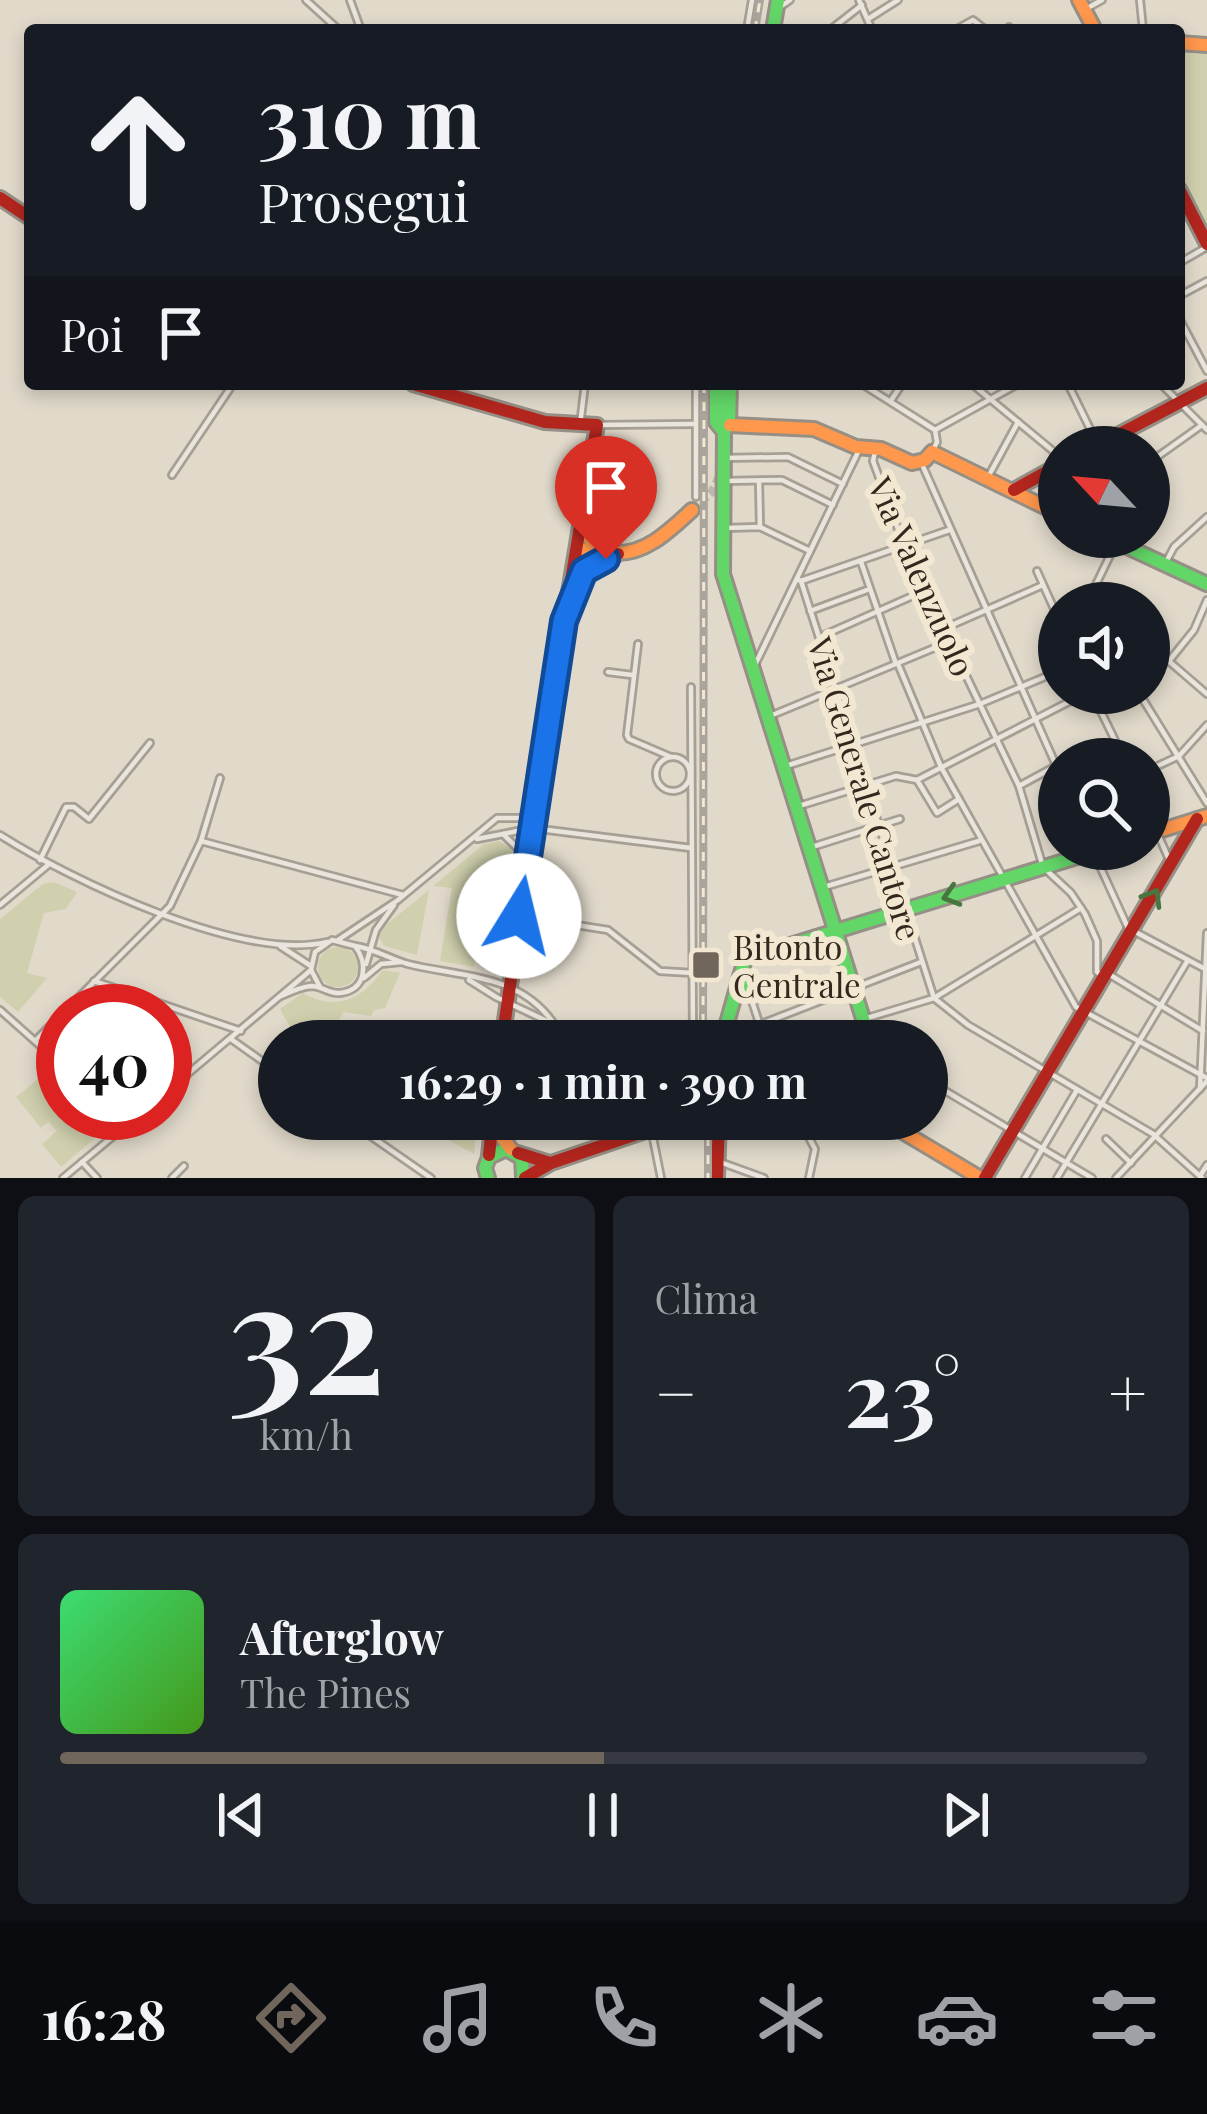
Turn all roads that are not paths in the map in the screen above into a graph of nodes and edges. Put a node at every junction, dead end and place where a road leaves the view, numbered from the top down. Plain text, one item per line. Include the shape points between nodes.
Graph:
1 (306, 0) edge
2 (790, 0) edge
3 (898, 0) edge
4 (1102, 0) edge
5 (861, 3) edge
6 (777, 5) edge
7 (1082, 5) edge
8 (868, 19) junction
9 (332, 24) edge
10 (837, 24) edge
11 (870, 24) edge
12 (1185, 217) edge
13 (1207, 245) edge
14 (1185, 329) edge
15 (1207, 371) edge
16 (1207, 388) edge
17 (229, 390) edge
18 (433, 390) edge
19 (584, 390) edge
20 (696, 390) edge
21 (722, 390) edge
22 (872, 390) edge
23 (898, 390) edge
24 (980, 390) edge
25 (1007, 390) edge
26 (1071, 390) edge
27 (1166, 390) edge
28 (991, 399) junction
29 (891, 401) junction
30 (1178, 404) junction
31 (1018, 422) junction
32 (694, 424) junction
33 (580, 425) junction
34 (597, 425) junction
35 (725, 425) junction
36 (1087, 426) edge
37 (1135, 426) edge
38 (1204, 427) edge
39 (935, 430) junction
40 (1038, 439) edge
41 (876, 447) junction
42 (860, 448) junction
43 (1170, 449) edge
44 (927, 457) junction
45 (723, 458) junction
46 (172, 475) dead end
47 (1038, 477) edge
48 (987, 479) junction
49 (722, 481) junction
50 (759, 481) junction
51 (843, 484) junction
52 (1012, 491) junction
53 (584, 503) junction
54 (694, 504) joint
55 (1038, 504) edge
56 (833, 505) junction
57 (1207, 517) edge
58 (760, 527) junction
59 (722, 528) junction
60 (951, 529) junction
61 (904, 548) junction
62 (576, 550) junction
63 (600, 550) junction
64 (810, 551) junction
65 (619, 554) junction
66 (1153, 558) edge
67 (861, 561) junction
68 (1165, 564) junction
69 (1036, 571) dead end
70 (799, 580) junction
71 (1206, 581) edge
72 (1041, 582) edge
73 (1038, 587) edge
74 (869, 590) junction
75 (926, 590) junction
76 (1207, 600) edge
77 (987, 609) junction
78 (810, 611) junction
79 (877, 611) junction
80 (564, 621) junction
81 (945, 628) junction
82 (819, 638) junction
83 (951, 640) junction
84 (638, 644) dead end
85 (1170, 660) edge
86 (1170, 662) edge
87 (897, 664) junction
88 (754, 667) junction
89 (608, 672) dead end
90 (634, 676) junction
91 (1038, 680) edge
92 (691, 687) dead end
93 (1022, 687) junction
94 (835, 690) junction
95 (1206, 692) edge
96 (980, 704) junction
97 (1044, 714) edge
98 (1152, 714) edge
99 (770, 716) junction
100 (1035, 718) junction
101 (921, 724) junction
102 (1207, 724) edge
103 (1044, 738) edge
104 (995, 740) junction
105 (150, 743) dead end
106 (853, 744) junction
107 (1178, 756) junction
108 (671, 757) junction
109 (1170, 760) edge
110 (785, 766) junction
111 (941, 767) junction
112 (691, 773) junction
113 (220, 778) dead end
114 (1038, 778) edge
115 (917, 779) junction
116 (866, 785) junction
117 (1019, 786) junction
118 (959, 799) junction
119 (1207, 803) edge
120 (799, 806) junction
121 (1202, 817) edge
122 (900, 819) dead end
123 (533, 823) junction
124 (878, 826) junction
125 (1170, 827) edge
126 (503, 834) junction
127 (0, 835) edge
128 (982, 840) junction
129 (202, 841) junction
130 (471, 841) junction
131 (691, 848) junction
132 (812, 848) junction
133 (1038, 850) edge
134 (528, 859) junction
135 (40, 860) junction
136 (1170, 863) edge
137 (48, 866) junction
138 (1172, 866) junction
139 (891, 867) junction
140 (1038, 869) edge
141 (1046, 870) edge
142 (1105, 870) edge
143 (1004, 880) junction
144 (824, 887) junction
145 (400, 898) junction
146 (0, 905) edge
147 (1081, 908) junction
148 (904, 910) junction
149 (161, 914) junction
150 (519, 916) junction
151 (836, 931) junction
152 (1132, 932) junction
153 (1207, 933) edge
154 (1035, 938) junction
155 (338, 940) junction
156 (327, 942) junction
157 (275, 943) junction
158 (356, 946) junction
159 (371, 948) junction
160 (1188, 960) junction
161 (401, 962) junction
162 (921, 962) junction
163 (311, 968) junction
164 (1206, 969) edge
165 (364, 971) junction
166 (692, 973) junction
167 (1106, 975) junction
168 (465, 977) junction
169 (94, 981) junction
170 (361, 981) junction
171 (509, 986) junction
172 (320, 987) junction
173 (854, 988) junction
174 (742, 992) junction
175 (281, 996) junction
176 (934, 998) junction
177 (507, 1002) junction
178 (1161, 1006) junction
179 (0, 1010) edge
180 (1083, 1013) junction
181 (864, 1019) joint
182 (505, 1020) edge
183 (549, 1020) edge
184 (550, 1020) edge
185 (693, 1020) edge
186 (730, 1020) edge
187 (756, 1020) edge
188 (772, 1020) edge
189 (242, 1030) junction
190 (1204, 1031) junction
191 (231, 1040) junction
192 (35, 1041) joint
193 (1138, 1042) junction
194 (258, 1058) edge
195 (192, 1072) edge
196 (1048, 1072) junction
197 (1205, 1078) edge
198 (1077, 1089) junction
199 (948, 1091) edge
200 (1102, 1103) junction
201 (1014, 1130) junction
202 (1156, 1136) junction
203 (1106, 1138) dead end
204 (109, 1140) edge
205 (376, 1140) edge
206 (490, 1140) edge
207 (506, 1140) edge
208 (612, 1140) edge
209 (656, 1140) edge
210 (718, 1140) edge
211 (810, 1140) edge
212 (917, 1140) edge
213 (1043, 1148) junction
214 (515, 1152) junction
215 (717, 1161) junction
216 (82, 1162) junction
217 (1066, 1162) junction
218 (1131, 1162) junction
219 (551, 1163) junction
220 (1207, 1165) edge
221 (184, 1166) dead end
222 (486, 1170) edge
223 (1201, 1177) edge
224 (63, 1178) edge
225 (97, 1178) edge
226 (172, 1178) edge
227 (431, 1178) edge
228 (524, 1178) edge
229 (661, 1178) edge
230 (717, 1178) edge
231 (764, 1178) edge
232 (809, 1178) edge
233 (982, 1178) edge
234 (1024, 1178) edge
235 (1057, 1178) edge
236 (1092, 1178) edge
237 (1116, 1178) edge

1 - 9 street
2 - 6 street
3 - 8 street
4 - 7 street
5 - 8 street
5 - 10 street
8 - 11 street
12 - 13 street
14 - 15 street
16 - 30 street
17 - 46 street
18 - 33 street
19 - 33 street
20 - 32 street
21 - 35 street via 716,422
22 - 29 street
23 - 29 street
24 - 28 street
25 - 28 street
26 - 36 street
27 - 30 street
28 - 31 street
28 - 39 street
29 - 39 street
30 - 37 street
30 - 38 street
31 - 40 street
31 - 48 street
32 - 34 street
32 - 54 street
33 - 34 street
34 - 53 street
35 - 42 street via 814,429
35 - 45 street
38 - 43 street
39 - 44 street
41 - 42 street
41 - 44 street via 912,463
41 - 61 street, Via Valenzuolo via 872,461
42 - 51 street
44 - 48 street
44 - 60 street
45 - 49 street
45 - 51 street via 788,457
47 - 52 street
48 - 52 street
49 - 50 street
49 - 59 street
50 - 56 street via 782,480
50 - 58 street
51 - 56 street
52 - 55 street
53 - 62 street
53 - 63 street via 589,538
54 - 65 street via 648,546
56 - 64 street
57 - 68 street
58 - 59 street
58 - 64 street
59 - 88 street via 723,574
60 - 61 street
60 - 77 street
61 - 67 street
61 - 75 street, Via Valenzuolo
62 - 63 street
62 - 65 street
62 - 80 street
63 - 65 street
64 - 70 street
65 - 80 street via 587,567
66 - 68 street
67 - 70 street
67 - 74 street
68 - 71 street
69 - 72 street
70 - 78 street, Via Generale Cantore
70 - 88 street
73 - 77 street
74 - 78 street
74 - 79 street
75 - 79 street
75 - 81 street, Via Valenzuolo
76 - 85 street
77 - 81 street
77 - 93 street
78 - 82 street, Via Generale Cantore
79 - 82 street
79 - 87 street
80 - 123 street
81 - 83 street, Via Valenzuolo
82 - 94 street, Via Generale Cantore
83 - 87 street
83 - 96 street, Via Valenzuolo
84 - 90 street
86 - 95 street
87 - 94 street
87 - 101 street
88 - 99 street
89 - 90 street
90 - 108 street via 629,740
91 - 93 street
92 - 112 street
93 - 96 street
93 - 100 street
94 - 99 street
94 - 106 street, Via Generale Cantore
96 - 101 street
96 - 104 street, Via Valenzuolo
97 - 100 street
98 - 107 street
99 - 110 street
100 - 103 street
100 - 104 street
101 - 106 street
101 - 111 street
102 - 107 street
104 - 111 street
104 - 117 street, Via Valenzuolo
105 - 135 street via 89,819 66,807
106 - 110 street
106 - 116 street, Via Generale Cantore
107 - 109 street
107 - 119 street
108 - 112 street
108 - 112 street via 657,771 661,786 677,790
110 - 120 street
111 - 115 street
111 - 118 street
112 - 131 street
113 - 129 street
114 - 117 street
115 - 116 street
115 - 118 street via 938,813
116 - 120 street
116 - 124 street, Via Generale Cantore
117 - 133 street, Via Valenzuolo
118 - 128 street
120 - 132 street
121 - 125 street
121 - 138 street
122 - 124 street
123 - 126 street
123 - 130 street via 497,818
123 - 131 street
123 - 134 street
124 - 132 street
124 - 139 street, Via Generale Cantore
126 - 130 street
126 - 134 street
127 - 135 street
128 - 139 street
128 - 143 street
129 - 145 street
129 - 149 street
130 - 145 street
131 - 166 street
132 - 144 street
134 - 150 street
135 - 137 street
136 - 138 street
137 - 146 street
137 - 149 street
152 -> 138 street
139 - 144 street
139 - 148 street, Via Generale Cantore
140 - 143 street
141 - 147 street
142 - 152 street
143 -> 148 street
143 - 154 street
144 - 151 street
145 - 155 street
145 - 159 street
147 - 154 street
147 - 167 street via 1096,941 1097,972
148 - 151 street
148 - 162 street, Via Generale Cantore
149 - 157 street
149 - 169 street
150 - 166 street via 608,930 655,968
150 - 171 street
151 - 173 street
151 - 174 street via 742,963
152 - 160 street
152 - 167 street
153 - 164 street
154 - 176 street
154 - 180 street
155 - 156 street
155 - 158 street
156 - 157 street
156 - 163 street
157 - 163 street
158 - 159 street
158 - 165 street
159 - 161 street
159 - 165 street
160 - 164 street
160 - 178 street
161 - 168 street
161 - 170 street via 381,964
162 - 173 street
162 - 176 street, Via Generale Cantore
163 - 172 street
163 - 175 street
164 - 190 street
165 - 170 street
166 - 185 street
167 - 178 street
167 - 180 street
168 - 171 street
168 - 177 street
169 - 189 street
169 - 192 street
170 - 172 street via 338,994
171 - 177 street
171 - 184 street
172 - 175 street
173 - 181 street
173 - 188 street
174 - 186 street
174 - 187 street
175 - 189 street
176 - 181 street
176 - 196 street
177 - 182 street
177 - 183 street
178 - 190 street
178 - 193 street
179 - 192 street
180 - 193 street
180 - 196 street
189 - 191 street
190 - 197 street
191 - 194 street
191 - 195 street
193 - 197 street
193 - 200 street
196 - 198 street
196 - 201 street
197 - 202 street
198 - 200 street
198 - 213 street
199 - 201 street
200 - 202 street
200 - 217 street
201 - 213 street
201 - 233 street
202 - 218 street
202 - 223 street
203 - 218 street
204 - 216 street
205 - 227 street
206 - 222 street
207 - 214 street
208 - 219 street
209 - 229 street
210 - 215 street
211 - 232 street
212 - 233 street
213 - 217 street
213 - 234 street
214 - 219 street
214 - 222 street via 500,1150
214 - 228 street
215 - 230 street
215 - 231 street
216 - 224 street
216 - 225 street
217 - 235 street
217 - 236 street
218 - 237 street
219 - 228 street
220 - 223 street
221 - 226 street

